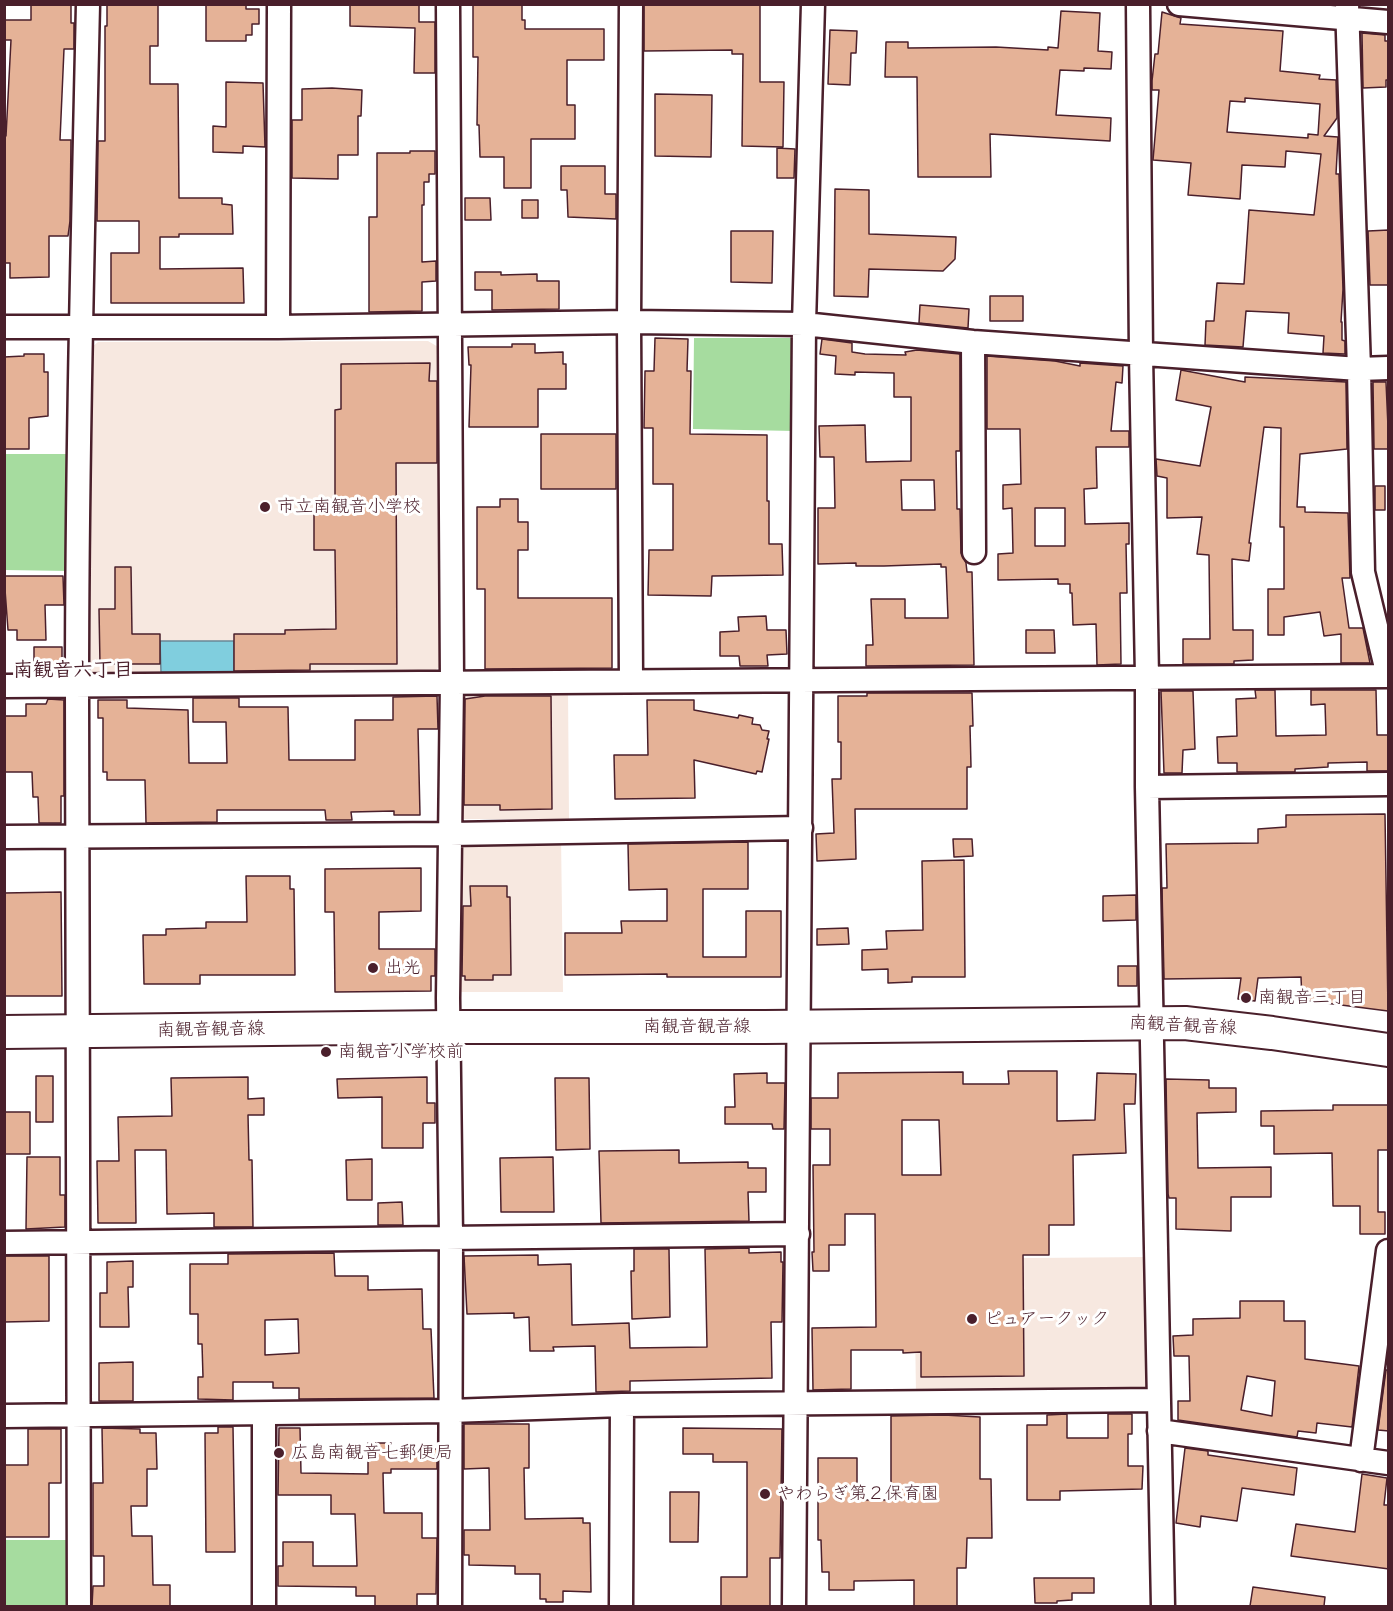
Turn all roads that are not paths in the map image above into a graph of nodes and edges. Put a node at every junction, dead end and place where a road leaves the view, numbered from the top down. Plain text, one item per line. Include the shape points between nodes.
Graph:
1 (88, 4) edge
2 (279, 4) edge
3 (448, 4) edge
4 (631, 4) edge
5 (813, 4) edge
6 (1138, 4) edge
7 (1179, 4) edge
8 (1347, 12) edge
9 (1389, 22) edge
10 (629, 322) junction
11 (804, 324) junction
12 (451, 325) junction
13 (4, 327) edge
14 (81, 327) junction
15 (278, 327) junction
16 (973, 342) junction
17 (1141, 355) junction
18 (1389, 368) edge
19 (1359, 369) junction
20 (974, 552) dead end
21 (1389, 676) edge
22 (1147, 677) junction
23 (801, 679) junction
24 (452, 681) junction
25 (632, 681) junction
26 (4, 686) edge
27 (77, 686) junction
28 (1389, 783) edge
29 (1147, 787) junction
30 (801, 828) junction
31 (450, 834) junction
32 (78, 836) junction
33 (4, 837) edge
34 (1151, 1023) junction
35 (449, 1027) junction
36 (799, 1027) junction
37 (78, 1031) junction
38 (4, 1032) edge
39 (1389, 1050) edge
40 (798, 1234) junction
41 (451, 1237) junction
42 (78, 1242) junction
43 (4, 1243) edge
44 (1389, 1251) edge
45 (1158, 1400) junction
46 (795, 1403) junction
47 (622, 1405) junction
48 (450, 1411) junction
49 (264, 1414) junction
50 (80, 1415) junction
51 (4, 1416) edge
52 (1159, 1431) junction
53 (1361, 1460) junction
54 (1389, 1463) edge
55 (78, 1606) edge
56 (264, 1606) edge
57 (450, 1606) edge
58 (621, 1606) edge
59 (794, 1606) edge
60 (1163, 1606) edge

1 - 14 street
2 - 15 street
3 - 12 street
4 - 10 street
5 - 11 street
6 - 17 street
7 - 8 street
8 - 9 street
8 - 19 street
10 - 11 street
10 - 12 street
10 - 25 street
11 - 16 street
11 - 23 street
12 - 15 street
12 - 24 street
13 - 14 street
14 - 15 street
14 - 27 street
16 - 17 street
16 - 20 street
17 - 19 street
17 - 22 street
18 - 19 street
19 - 21 street via 1362,572
21 - 22 street
22 - 23 street
22 - 29 street
23 - 25 street
23 - 30 street
24 - 25 street
24 - 27 street
24 - 31 street
26 - 27 street
27 - 32 street
28 - 29 street
29 - 34 street
30 - 31 street
30 - 36 street
31 - 32 street
31 - 35 street
32 - 33 street
32 - 37 street
34 - 36 main road, 南観音観音線
34 - 39 main road, 南観音観音線 via 1228,1027
34 - 45 street
35 - 36 main road, 南観音観音線
35 - 37 main road, 南観音観音線
35 - 41 street
36 - 40 street
37 - 38 main road, 南観音観音線
37 - 42 street
40 - 41 street
40 - 46 street
41 - 42 street
41 - 48 street
42 - 43 street
42 - 50 street
44 - 53 street
45 - 46 street
45 - 52 street
46 - 47 street
46 - 59 street
47 - 48 street
47 - 58 street
48 - 49 street
48 - 57 street
49 - 50 street
49 - 56 street
50 - 51 street
50 - 55 street
52 - 53 street
52 - 60 street
53 - 54 street

